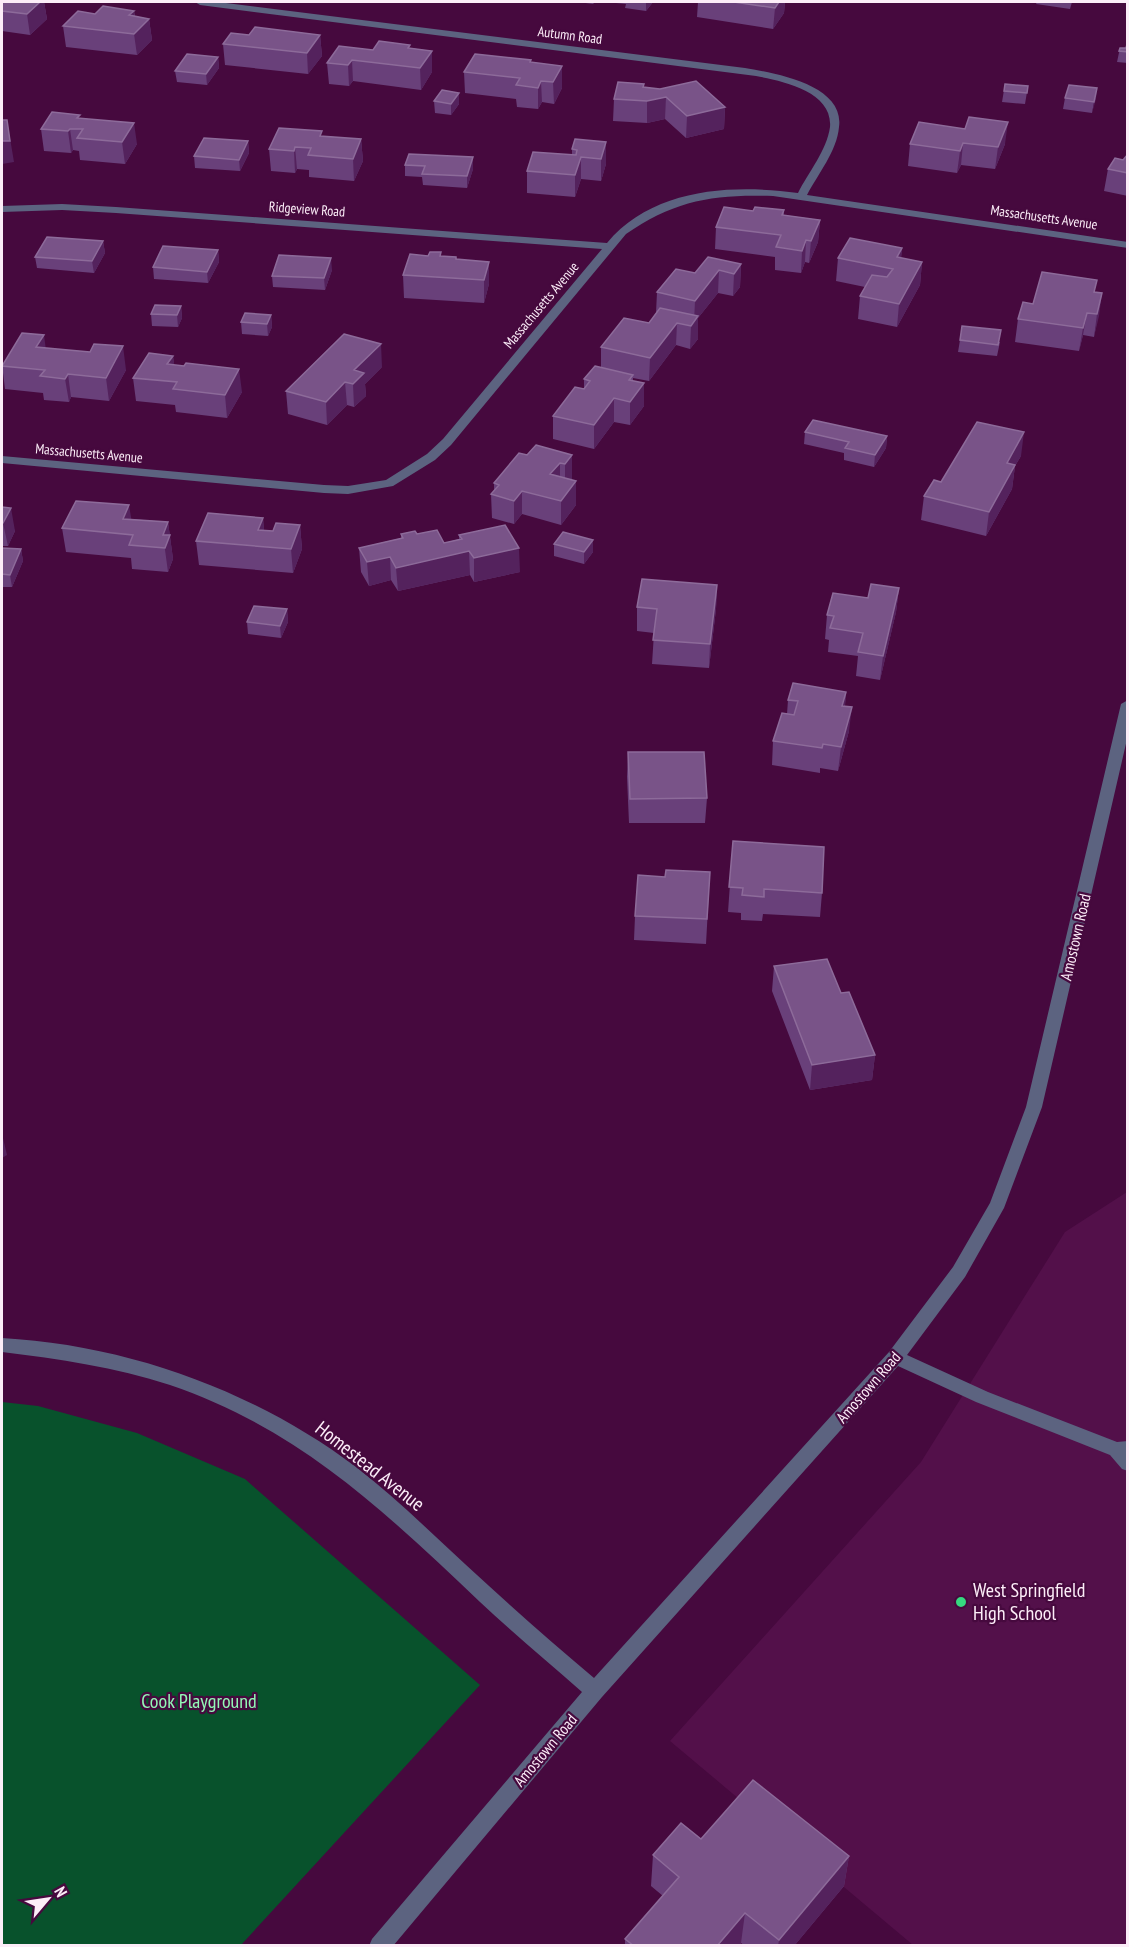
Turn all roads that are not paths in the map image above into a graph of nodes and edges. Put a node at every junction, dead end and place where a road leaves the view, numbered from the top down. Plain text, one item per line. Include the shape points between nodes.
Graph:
1 (200, 2) edge
2 (801, 197) junction
3 (2, 209) edge
4 (1128, 245) edge
5 (610, 246) junction
6 (2, 460) edge
7 (1128, 704) edge
8 (2, 1345) edge
9 (895, 1358) junction
10 (1122, 1449) edge
11 (1128, 1464) edge
12 (596, 1691) junction
13 (379, 1946) edge

1 - 2 street, Autumn Road via 745,71 790,81 823,99 835,123
2 - 4 street, Massachusetts Avenue
2 - 5 street, Massachusetts Avenue via 746,192 699,194 648,213
3 - 5 street, Ridgeview Road via 116,210
5 - 6 street, Massachusetts Avenue via 447,442 417,467 389,483 348,490 324,489
7 - 9 street, Amostown Road via 1034,1107 998,1204 959,1272
8 - 12 street, Homestead Avenue via 116,1362 170,1377 226,1399 280,1428 332,1460 387,1503
9 - 10 street via 981,1397
9 - 12 street, Amostown Road
10 - 11 street
12 - 13 street, Amostown Road

